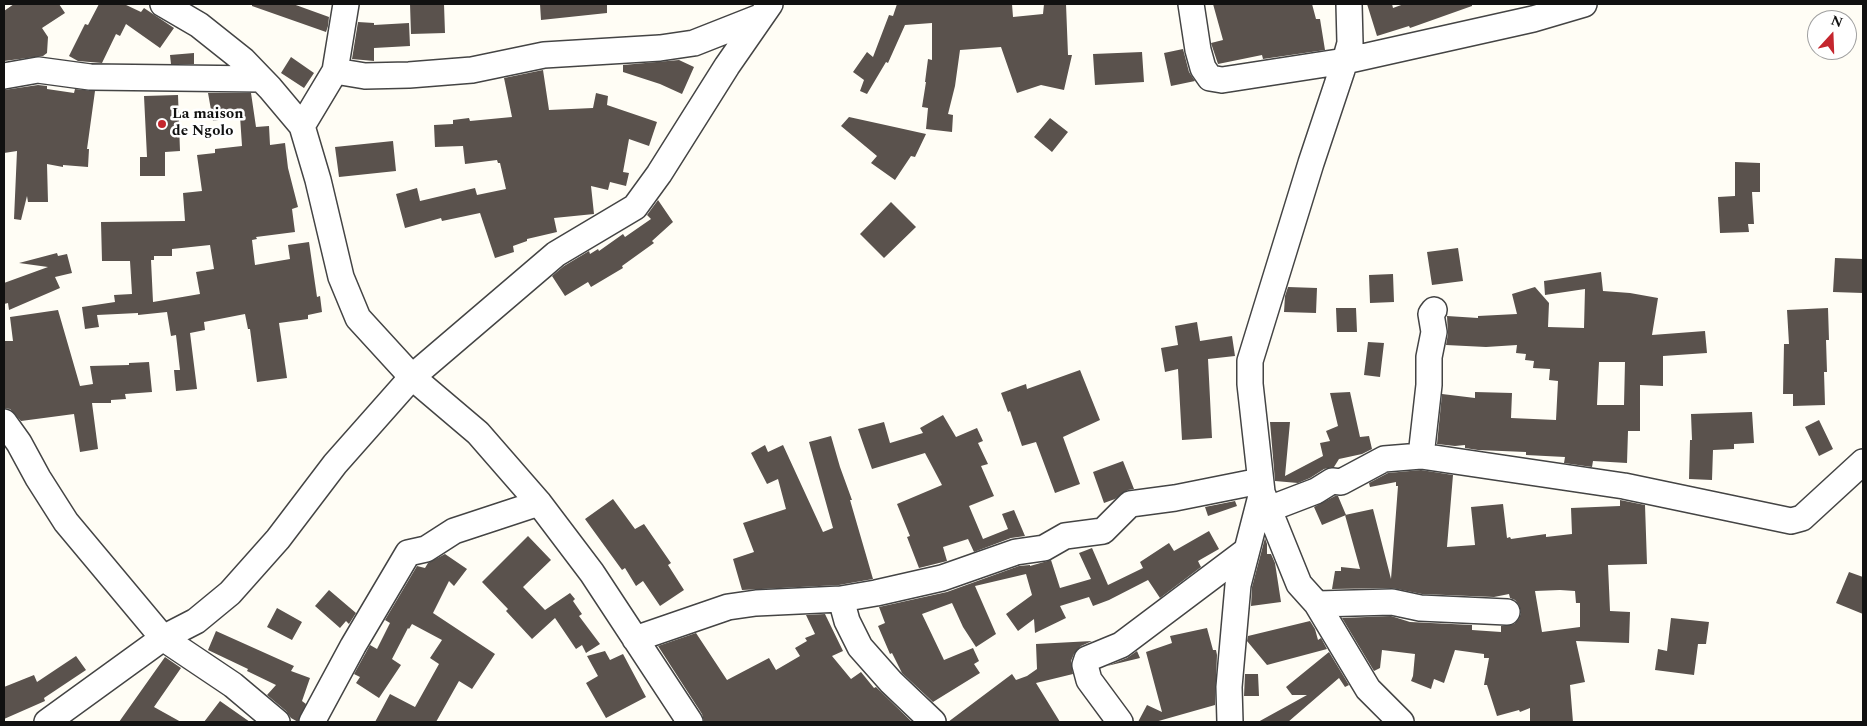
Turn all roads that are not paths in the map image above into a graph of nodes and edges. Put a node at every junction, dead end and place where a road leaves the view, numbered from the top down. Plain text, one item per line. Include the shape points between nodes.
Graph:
1 (163, 4) edge
2 (346, 4) edge
3 (1191, 4) edge
4 (1349, 4) edge
5 (1584, 4) edge
6 (765, 10) edge
7 (1346, 61) junction
8 (335, 71) junction
9 (4, 76) edge
10 (261, 78) junction
11 (302, 126) junction
12 (1434, 310) dead end
13 (412, 377) junction
14 (4, 422) edge
15 (12, 444) edge
16 (1421, 456) junction
17 (1863, 462) edge
18 (1264, 494) junction
19 (539, 503) junction
20 (1246, 551) junction
21 (841, 599) junction
22 (1317, 604) junction
23 (1507, 612) dead end
24 (164, 638) junction
25 (635, 639) junction
26 (47, 722) edge
27 (277, 722) edge
28 (312, 722) edge
29 (690, 722) edge
30 (933, 722) edge
31 (1120, 722) edge
32 (1230, 722) edge
33 (1401, 722) edge

1 - 10 street via 199,25
2 - 8 street
3 - 7 street via 1198,50 1210,78 1222,80
4 - 7 street via 1350,43
5 - 7 street via 1533,19
6 - 8 street via 694,43 544,55 472,70 409,75 365,76
6 - 13 street via 659,174 634,207 556,254
7 - 18 street via 1311,162 1250,361
8 - 11 street
9 - 10 street via 38,70 90,77
10 - 11 street
11 - 13 street via 341,277 358,318
12 - 16 street via 1431,314 1434,332
13 - 19 street via 478,433
13 - 24 street via 335,464 278,539 230,593 196,621
14 - 15 street
15 - 24 street via 66,522
16 - 17 street via 1624,486 1790,521 1802,518
16 - 18 street via 1384,459 1341,482 1332,481 1316,491
18 - 20 street
18 - 21 street via 1175,498 1130,504 1103,531 1065,536 1044,548 1016,552 942,578
18 - 22 street via 1299,584
19 - 25 street via 592,573
19 - 28 street via 454,531 426,549 408,553
20 - 31 street via 1121,645 1087,659 1085,665 1089,680
20 - 32 street via 1238,585 1229,686
21 - 25 street via 728,607
21 - 30 street via 860,647
22 - 23 street via 1392,602 1420,608
22 - 33 street via 1368,690
24 - 26 street
24 - 27 street via 233,685
25 - 29 street

